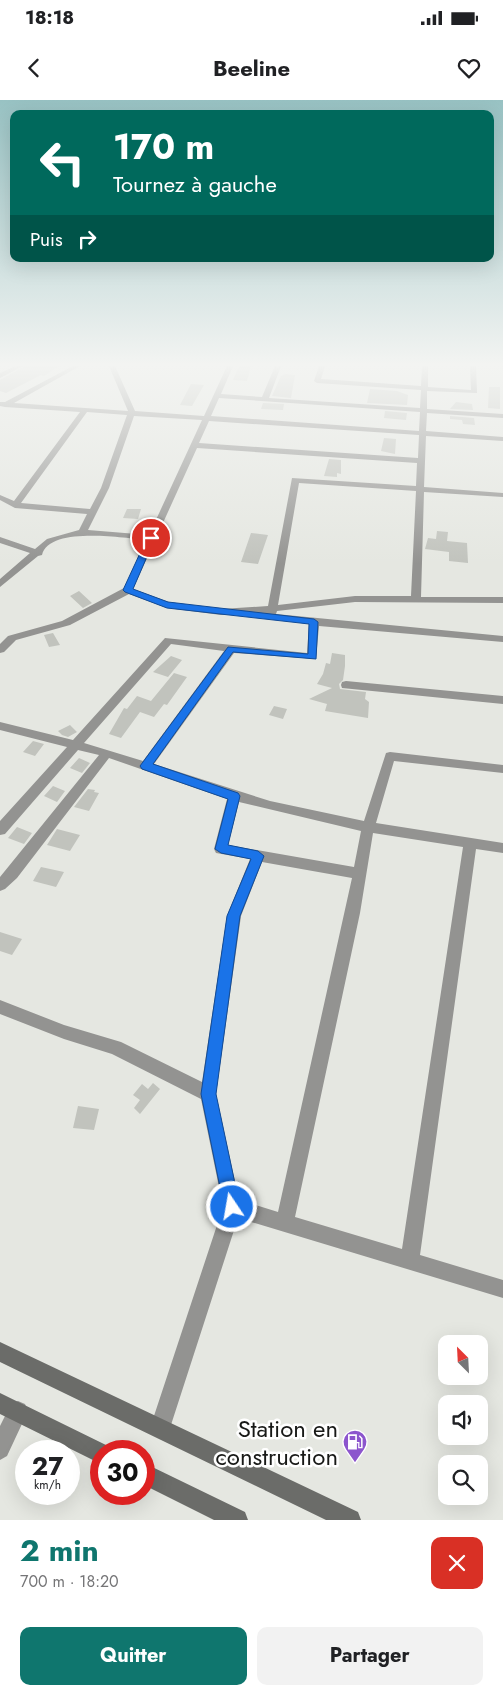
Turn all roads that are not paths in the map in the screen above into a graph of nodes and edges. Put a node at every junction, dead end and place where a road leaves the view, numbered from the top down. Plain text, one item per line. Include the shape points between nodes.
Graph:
1 (69, 432) edge
2 (125, 432) edge
3 (199, 432) edge
4 (411, 432) edge
5 (421, 433) junction
6 (503, 438) edge
7 (193, 446) junction
8 (420, 461) junction
9 (419, 488) junction
10 (503, 495) edge
11 (0, 497) edge
12 (15, 505) junction
13 (90, 512) junction
14 (82, 532) junction
15 (151, 538) junction
16 (0, 540) edge
17 (39, 553) junction
18 (0, 584) edge
19 (128, 590) junction
20 (416, 599) junction
21 (503, 600) edge
22 (271, 612) junction
23 (314, 622) junction
24 (503, 639) edge
25 (231, 649) junction
26 (0, 650) edge
27 (346, 684) dead end
28 (503, 700) edge
29 (2, 728) edge
30 (76, 745) junction
31 (107, 753) junction
32 (146, 766) junction
33 (503, 769) edge
34 (234, 796) junction
35 (368, 827) junction
36 (0, 830) edge
37 (470, 843) junction
38 (503, 848) edge
39 (258, 856) junction
40 (360, 874) junction
41 (0, 884) edge
42 (0, 1007) edge
43 (208, 1094) junction
44 (232, 1207) junction
45 (285, 1223) junction
46 (410, 1261) junction
47 (503, 1289) edge
48 (0, 1352) edge
49 (9, 1407) edge
50 (160, 1428) junction
51 (90, 1448) edge
52 (0, 1449) edge
53 (155, 1479) edge
54 (238, 1520) edge
55 (350, 1520) edge

1 - 12 street
2 - 13 street via 105,488
3 - 7 street
4 - 5 street
5 - 6 street
5 - 8 street
7 - 8 street
7 - 15 street
8 - 9 street
9 - 10 street
9 - 20 street
9 - 22 street via 295,480
11 - 12 street
12 - 13 street
13 - 14 street
14 - 15 street
14 - 17 street via 50,541
15 - 19 street
16 - 17 street
17 - 18 street
19 - 22 street via 167,605 221,612
19 - 26 street via 66,623 12,638
20 - 21 street
20 - 22 street via 356,599
22 - 23 street
23 - 24 street
23 - 25 street via 312,657
25 - 30 street via 168,640
25 - 32 street
27 - 28 street
29 - 30 street
30 - 31 street
30 - 36 street
31 - 32 street
31 - 41 street via 12,874
32 - 34 street
33 - 35 street via 390,756
34 - 35 street
34 - 39 street via 221,849
35 - 37 street
35 - 40 street
37 - 38 street
37 - 46 street
39 - 40 street
39 - 43 street via 234,916
40 - 45 street
42 - 43 street via 64,1032 116,1047
43 - 44 street
44 - 45 street
44 - 50 street
45 - 46 street
46 - 47 street
48 - 50 main road
49 - 51 main road
49 - 52 street
50 - 55 main road
53 - 54 main road

